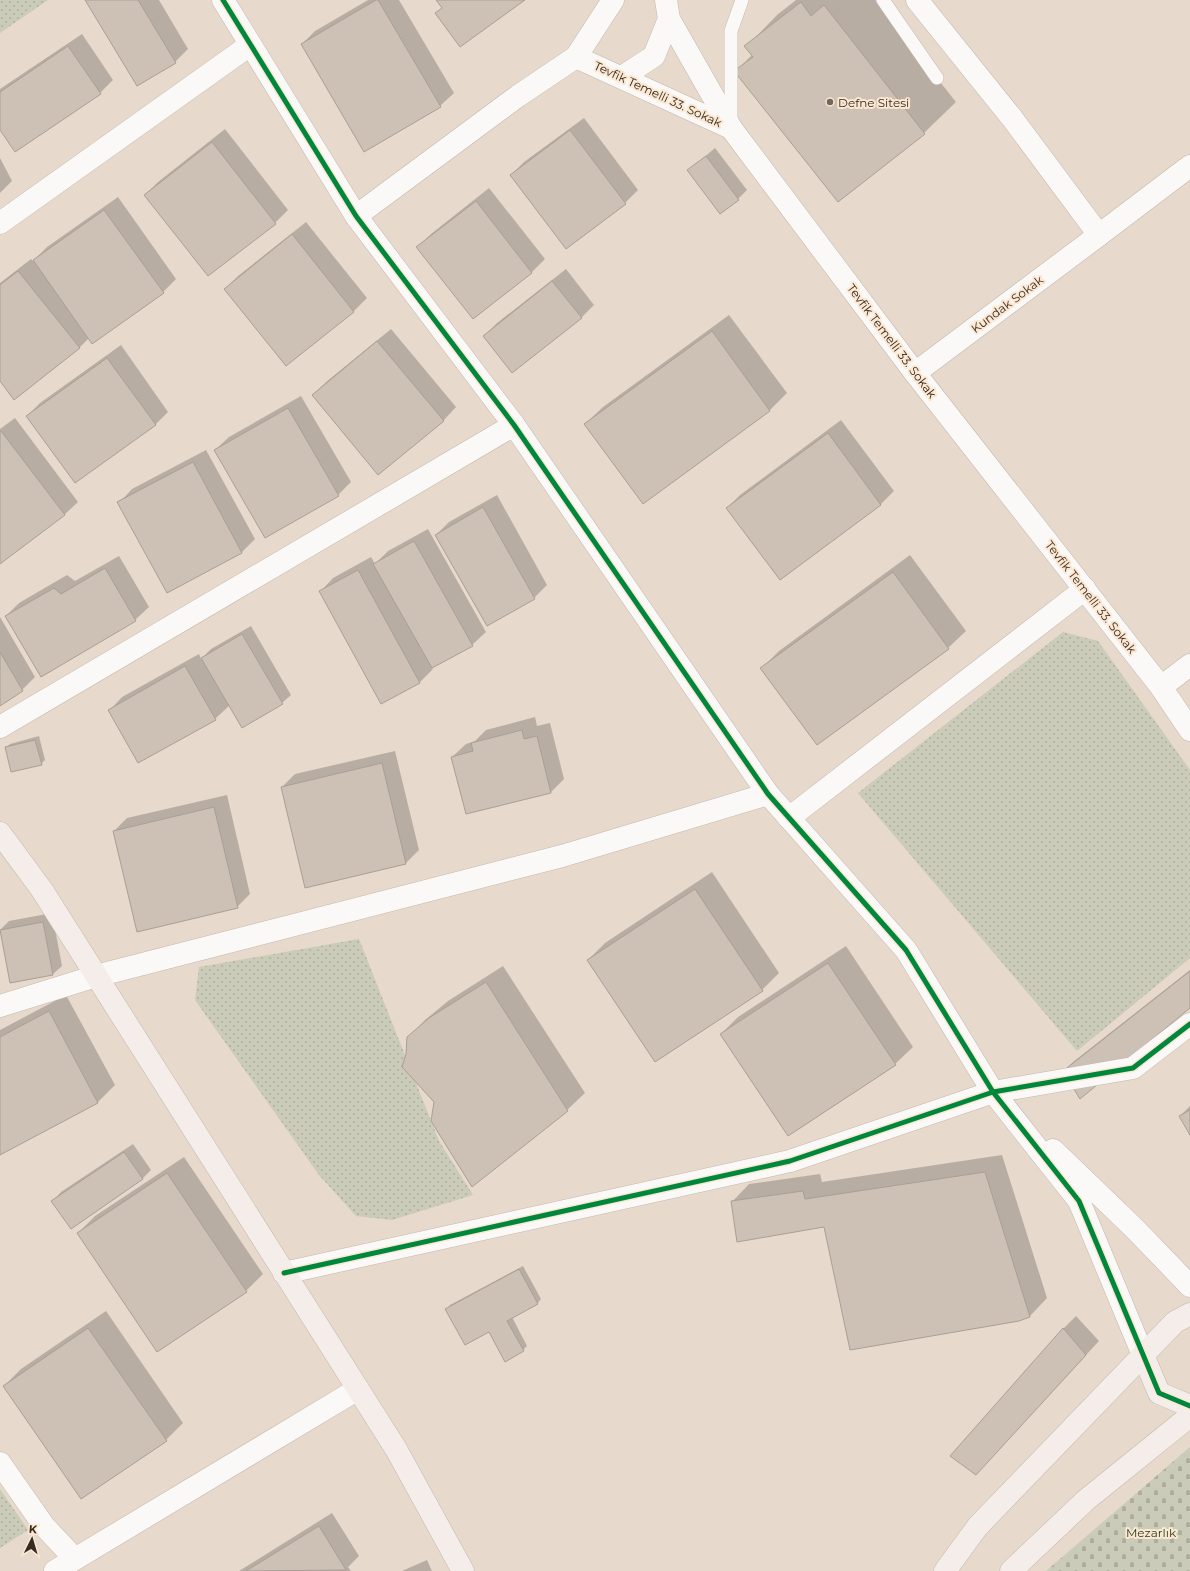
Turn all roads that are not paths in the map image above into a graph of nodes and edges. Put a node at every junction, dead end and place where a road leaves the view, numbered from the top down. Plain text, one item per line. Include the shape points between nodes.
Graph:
1 (223, 0) edge
2 (613, 0) edge
3 (742, 0) edge
4 (883, 0) edge
5 (917, 0) edge
6 (667, 10) edge
7 (250, 45) junction
8 (576, 57) junction
9 (622, 77) junction
10 (937, 78) dead end
11 (731, 128) junction
12 (1190, 166) edge
13 (356, 216) junction
14 (0, 223) edge
15 (1099, 236) junction
16 (915, 373) junction
17 (514, 425) junction
18 (1084, 589) junction
19 (1190, 665) edge
20 (1161, 687) junction
21 (0, 727) edge
22 (1190, 730) edge
23 (768, 794) junction
24 (789, 818) junction
25 (0, 832) edge
26 (96, 976) junction
27 (0, 1006) edge
28 (1190, 1024) edge
29 (994, 1092) junction
30 (284, 1273) junction
31 (1190, 1286) edge
32 (1190, 1314) edge
33 (1143, 1355) junction
34 (358, 1389) junction
35 (1190, 1406) edge
36 (1190, 1416) edge
37 (0, 1463) edge
38 (75, 1559) junction
39 (55, 1571) edge
40 (463, 1571) edge
41 (945, 1571) edge
42 (1011, 1571) edge

1 - 7 street
2 - 8 street
3 - 11 lane via 731,31
4 - 10 lane
5 - 15 street via 1012,118
6 - 9 street via 654,56
6 - 11 street
7 - 13 street
7 - 14 street
8 - 9 street, Tevfik Temelli 33. Sokak
8 - 13 street via 518,96
9 - 11 street, Tevfik Temelli 33. Sokak
11 - 16 street, Tevfik Temelli 33. Sokak
12 - 15 street, Kundak Sokak
13 - 17 street
15 - 16 street, Kundak Sokak
16 - 18 street, Tevfik Temelli 33. Sokak
17 - 21 street
17 - 23 street
18 - 20 street, Tevfik Temelli 33. Sokak
18 - 24 street
19 - 20 street
20 - 22 street, Tevfik Temelli 33. Sokak
23 - 24 street
23 - 26 street via 562,856
24 - 29 street via 906,950
25 - 26 main road via 42,890
26 - 27 street
26 - 30 main road
28 - 29 street via 1133,1068
29 - 30 street via 790,1161
29 - 31 street
29 - 33 street via 1079,1201
30 - 34 main road
32 - 33 main road via 1175,1322
33 - 35 main road via 1160,1393
33 - 41 main road via 978,1526
34 - 38 street
34 - 40 main road via 396,1449
36 - 42 main road via 1086,1500
37 - 38 street via 44,1526
38 - 39 street

